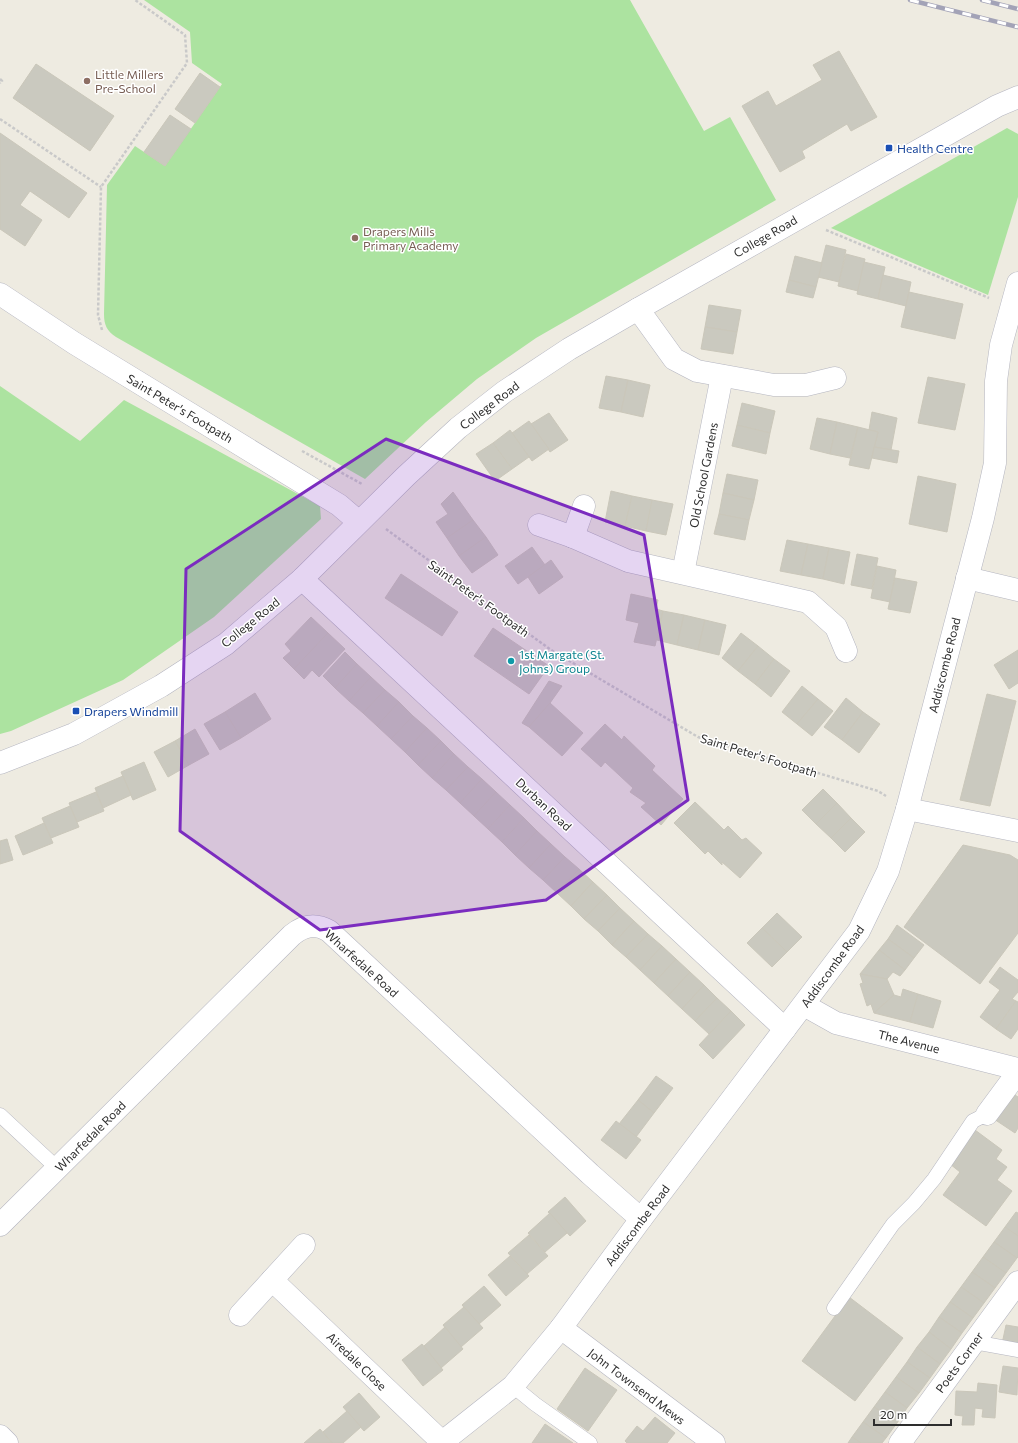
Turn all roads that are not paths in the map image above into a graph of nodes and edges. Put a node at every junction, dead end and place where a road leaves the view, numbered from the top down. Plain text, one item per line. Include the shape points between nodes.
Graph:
1 (1018, 97) edge
2 (1018, 283) edge
3 (0, 294) edge
4 (638, 309) junction
5 (722, 376) junction
6 (835, 378) dead end
7 (584, 506) dead end
8 (359, 522) junction
9 (539, 525) dead end
10 (572, 537) junction
11 (684, 574) junction
12 (967, 578) junction
13 (302, 579) junction
14 (1018, 590) edge
15 (846, 651) dead end
16 (0, 764) edge
17 (907, 808) junction
18 (1018, 831) edge
19 (804, 1005) junction
20 (785, 1029) junction
21 (1018, 1069) edge
22 (1018, 1072) edge
23 (987, 1114) joint
24 (0, 1115) edge
25 (57, 1168) junction
26 (641, 1219) junction
27 (0, 1225) edge
28 (304, 1245) dead end
29 (272, 1280) junction
30 (1018, 1282) edge
31 (834, 1308) dead end
32 (240, 1315) dead end
33 (561, 1328) junction
34 (974, 1342) junction
35 (1018, 1350) edge
36 (513, 1386) junction
37 (0, 1436) edge
38 (7, 1443) edge
39 (441, 1443) edge
40 (590, 1443) edge
41 (714, 1443) edge
42 (900, 1443) edge

1 - 4 street, College Road via 997,106 798,217
2 - 12 street, Addiscombe Road via 1001,346 996,381 995,462
3 - 8 street, Saint Peter's Footpath via 74,343 339,505
4 - 5 street via 674,358 697,371
4 - 8 street, College Road via 569,349 504,392 458,428
5 - 6 street via 774,385 806,385
5 - 11 street, Old School Gardens
7 - 10 street
8 - 13 street, College Road
9 - 10 street
10 - 11 street via 628,561
11 - 15 street via 808,602 836,628
12 - 14 street
12 - 17 street, Addiscombe Road
13 - 16 street, College Road via 226,644 162,686 74,734
13 - 20 street, Durban Road
17 - 18 street
17 - 19 street, Addiscombe Road via 888,871 859,931
19 - 20 street, Addiscombe Road
19 - 21 street, The Avenue via 836,1023
20 - 26 street, Addiscombe Road
22 - 23 street
23 - 31 lane via 973,1121 934,1179 893,1224
24 - 25 lane
25 - 26 street, Wharfedale Road via 292,935 313,925 329,931
25 - 27 street, Wharfedale Road
26 - 33 street, Addiscombe Road
28 - 29 street
29 - 32 street
29 - 39 street, Airedale Close
30 - 34 street, Poets Corner
33 - 36 street, Addiscombe Road
33 - 41 street, John Townsend Mews
34 - 35 lane
34 - 42 street, Poets Corner
36 - 39 street, Addiscombe Road
36 - 40 lane
37 - 38 street

